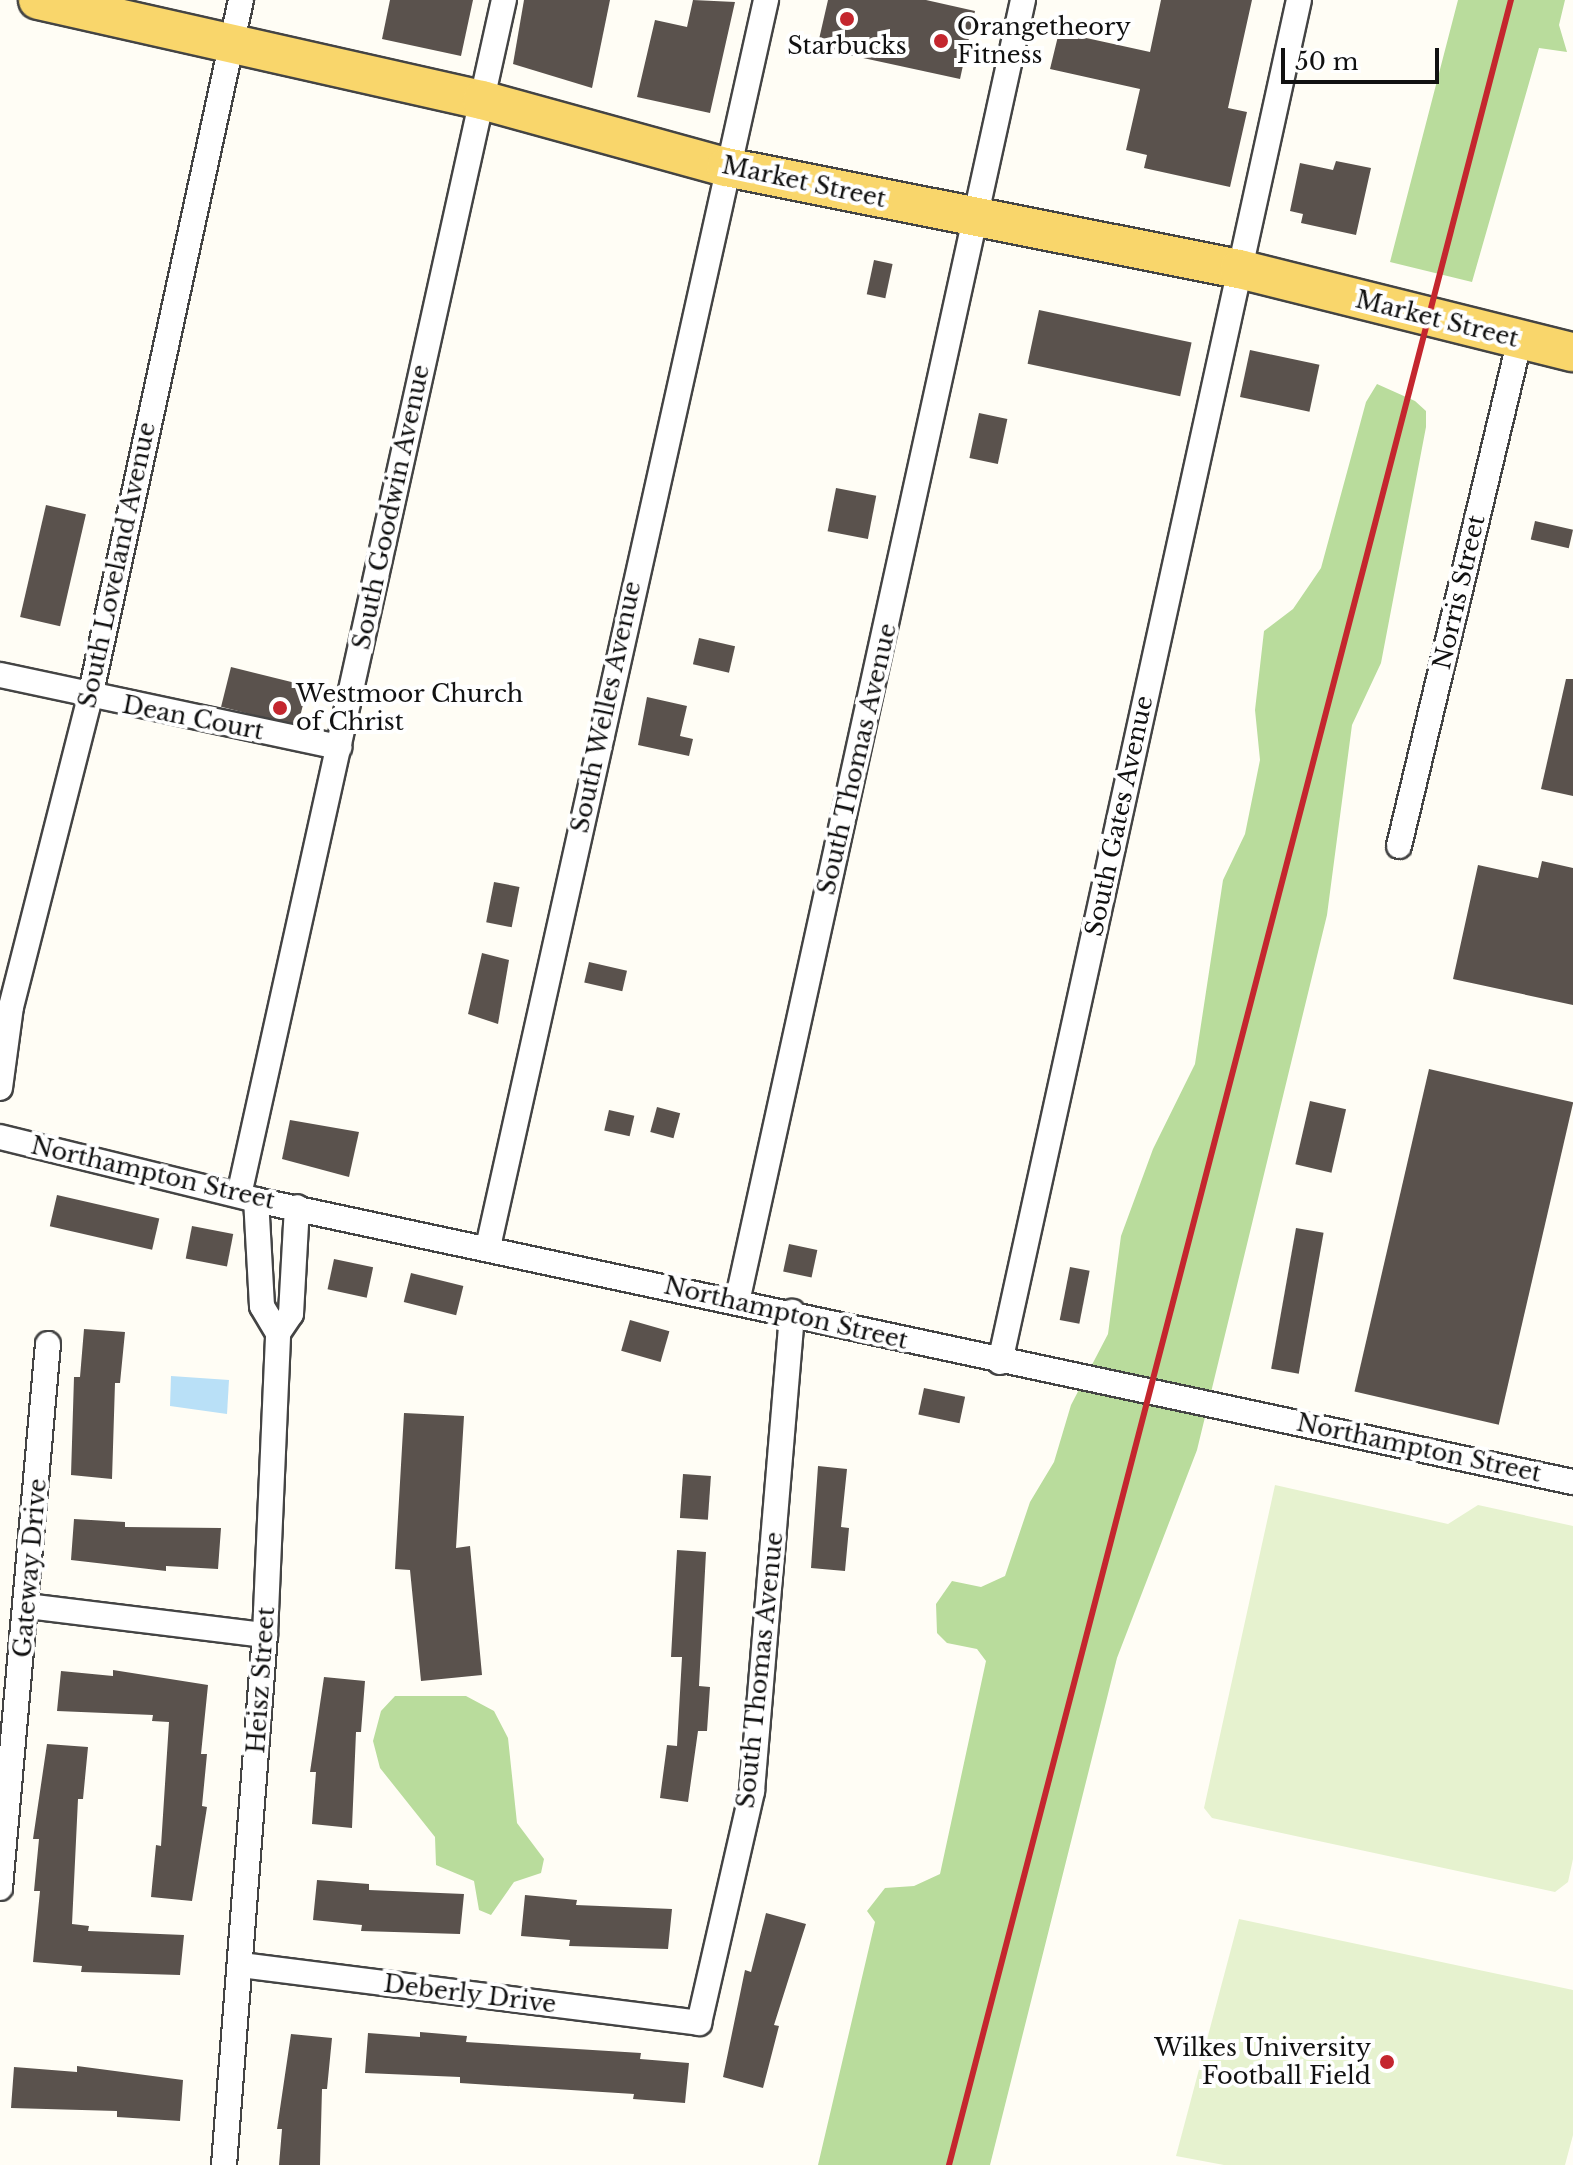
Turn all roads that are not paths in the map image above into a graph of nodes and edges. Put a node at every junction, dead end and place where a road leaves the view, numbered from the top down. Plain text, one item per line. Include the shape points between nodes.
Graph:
1 (38, 0) edge
2 (241, 0) edge
3 (504, 0) edge
4 (766, 0) edge
5 (1023, 0) edge
6 (1299, 0) edge
7 (232, 40) junction
8 (482, 100) junction
9 (726, 167) junction
10 (976, 215) junction
11 (1239, 269) junction
12 (1520, 339) junction
13 (1573, 352) edge
14 (0, 675) edge
15 (90, 697) junction
16 (339, 747) junction
17 (1399, 846) dead end
18 (0, 1088) edge
19 (0, 1137) edge
20 (248, 1197) junction
21 (297, 1207) junction
22 (488, 1247) junction
23 (737, 1302) junction
24 (792, 1312) junction
25 (278, 1333) junction
26 (48, 1344) dead end
27 (1000, 1362) junction
28 (1573, 1482) edge
29 (28, 1606) junction
30 (265, 1635) junction
31 (0, 1888) edge
32 (241, 1965) junction
33 (699, 2023) joint
34 (224, 2165) edge

1 - 7 main road, Market Street
2 - 7 street, South Loveland Avenue
3 - 8 street, South Goodwin Avenue
4 - 9 street, South Welles Avenue
5 - 10 street, South Thomas Avenue
6 - 11 street, South Gates Avenue
7 - 8 main road, Market Street
7 - 15 street, South Loveland Avenue
8 - 9 main road, Market Street
8 - 16 street, South Goodwin Avenue
9 - 10 main road, Market Street
9 - 22 street, South Welles Avenue
10 - 11 main road, Market Street
10 - 23 street, South Thomas Avenue
11 - 12 main road, Market Street
11 - 27 street, South Gates Avenue
12 - 13 main road, Market Street
12 - 17 street, Norris Street
14 - 15 street, Dean Court
15 - 16 street, Dean Court
15 - 18 street, South Loveland Avenue via 11,1007
16 - 20 street, South Goodwin Avenue
19 - 20 street, Northampton Street
20 - 21 street, Northampton Street
20 - 25 street, Heisz Street via 262,1306
21 - 22 street, Northampton Street
21 - 25 street via 291,1314
22 - 23 street, Northampton Street
23 - 24 street, Northampton Street
24 - 27 street, Northampton Street
24 - 33 street, South Thomas Avenue via 752,1791
25 - 30 street, Heisz Street
26 - 29 street, Gateway Drive
27 - 28 street, Northampton Street
29 - 30 street
29 - 31 street, Gateway Drive
30 - 32 street, Heisz Street
32 - 33 street, Deberly Drive
32 - 34 street, Heisz Street

